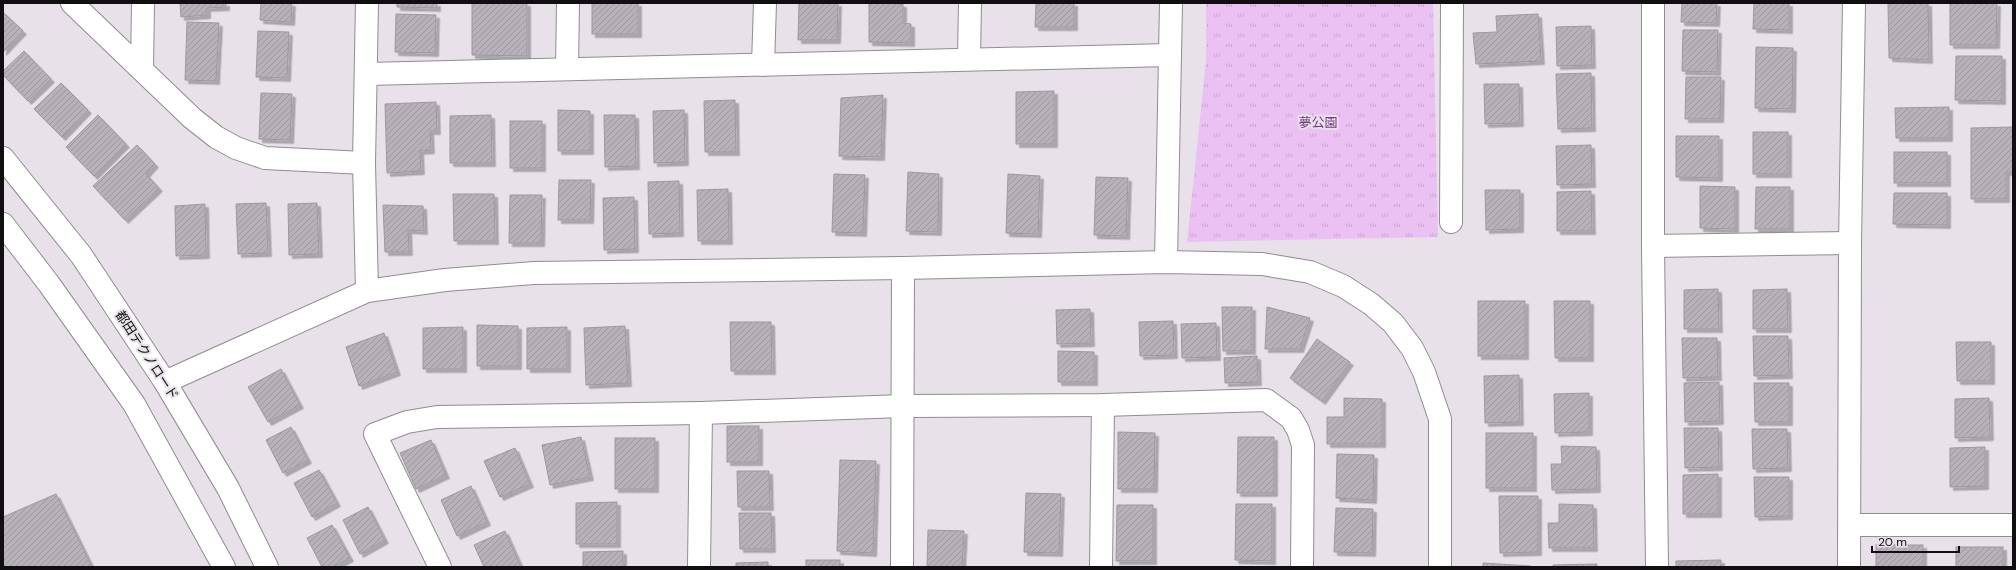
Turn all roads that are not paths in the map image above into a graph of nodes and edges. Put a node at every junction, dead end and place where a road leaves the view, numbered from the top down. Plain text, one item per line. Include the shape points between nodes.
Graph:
1 (72, 3) edge
2 (143, 3) edge
3 (367, 3) edge
4 (568, 3) edge
5 (765, 3) edge
6 (970, 3) edge
7 (1171, 3) edge
8 (1452, 3) edge
9 (1653, 3) edge
10 (1854, 3) edge
11 (1170, 56) junction
12 (969, 59) junction
13 (763, 65) junction
14 (142, 69) junction
15 (567, 69) junction
16 (366, 74) junction
17 (3, 158) edge
18 (364, 163) junction
19 (1451, 222) dead end
20 (3, 224) edge
21 (1850, 243) junction
22 (1653, 246) junction
23 (1166, 262) junction
24 (903, 268) junction
25 (367, 291) junction
26 (165, 382) junction
27 (1103, 405) junction
28 (903, 406) junction
29 (701, 413) junction
30 (1850, 525) junction
31 (2013, 525) edge
32 (224, 567) edge
33 (267, 567) edge
34 (440, 567) edge
35 (699, 567) edge
36 (902, 567) edge
37 (1101, 567) edge
38 (1302, 567) edge
39 (1440, 567) edge
40 (1657, 567) edge
41 (1849, 567) edge

1 - 14 street
2 - 14 street
3 - 16 street
4 - 15 street
5 - 13 street
6 - 12 street
7 - 11 street
8 - 19 street
9 - 22 street
10 - 21 street
11 - 12 street
11 - 23 street
12 - 13 street
13 - 15 street
14 - 18 street via 192,118 216,137 243,151 264,158
15 - 16 street
16 - 18 street
17 - 26 street, 都田テクノロード via 81,256
18 - 25 street
20 - 32 street via 134,404
21 - 22 street
21 - 30 street
22 - 40 street
23 - 24 street
23 - 39 street via 1262,264 1310,272 1343,286 1371,304 1393,323 1412,348 1424,372 1440,419
24 - 25 street via 534,273 445,280
24 - 28 street
25 - 26 street
26 - 33 street, 都田テクノロード via 228,488
27 - 28 street
27 - 37 street
27 - 38 street via 1266,400 1280,409 1291,418 1303,445
28 - 29 street
28 - 36 street
29 - 34 street via 437,417 407,422 375,434
29 - 35 street
30 - 31 street
30 - 41 street

